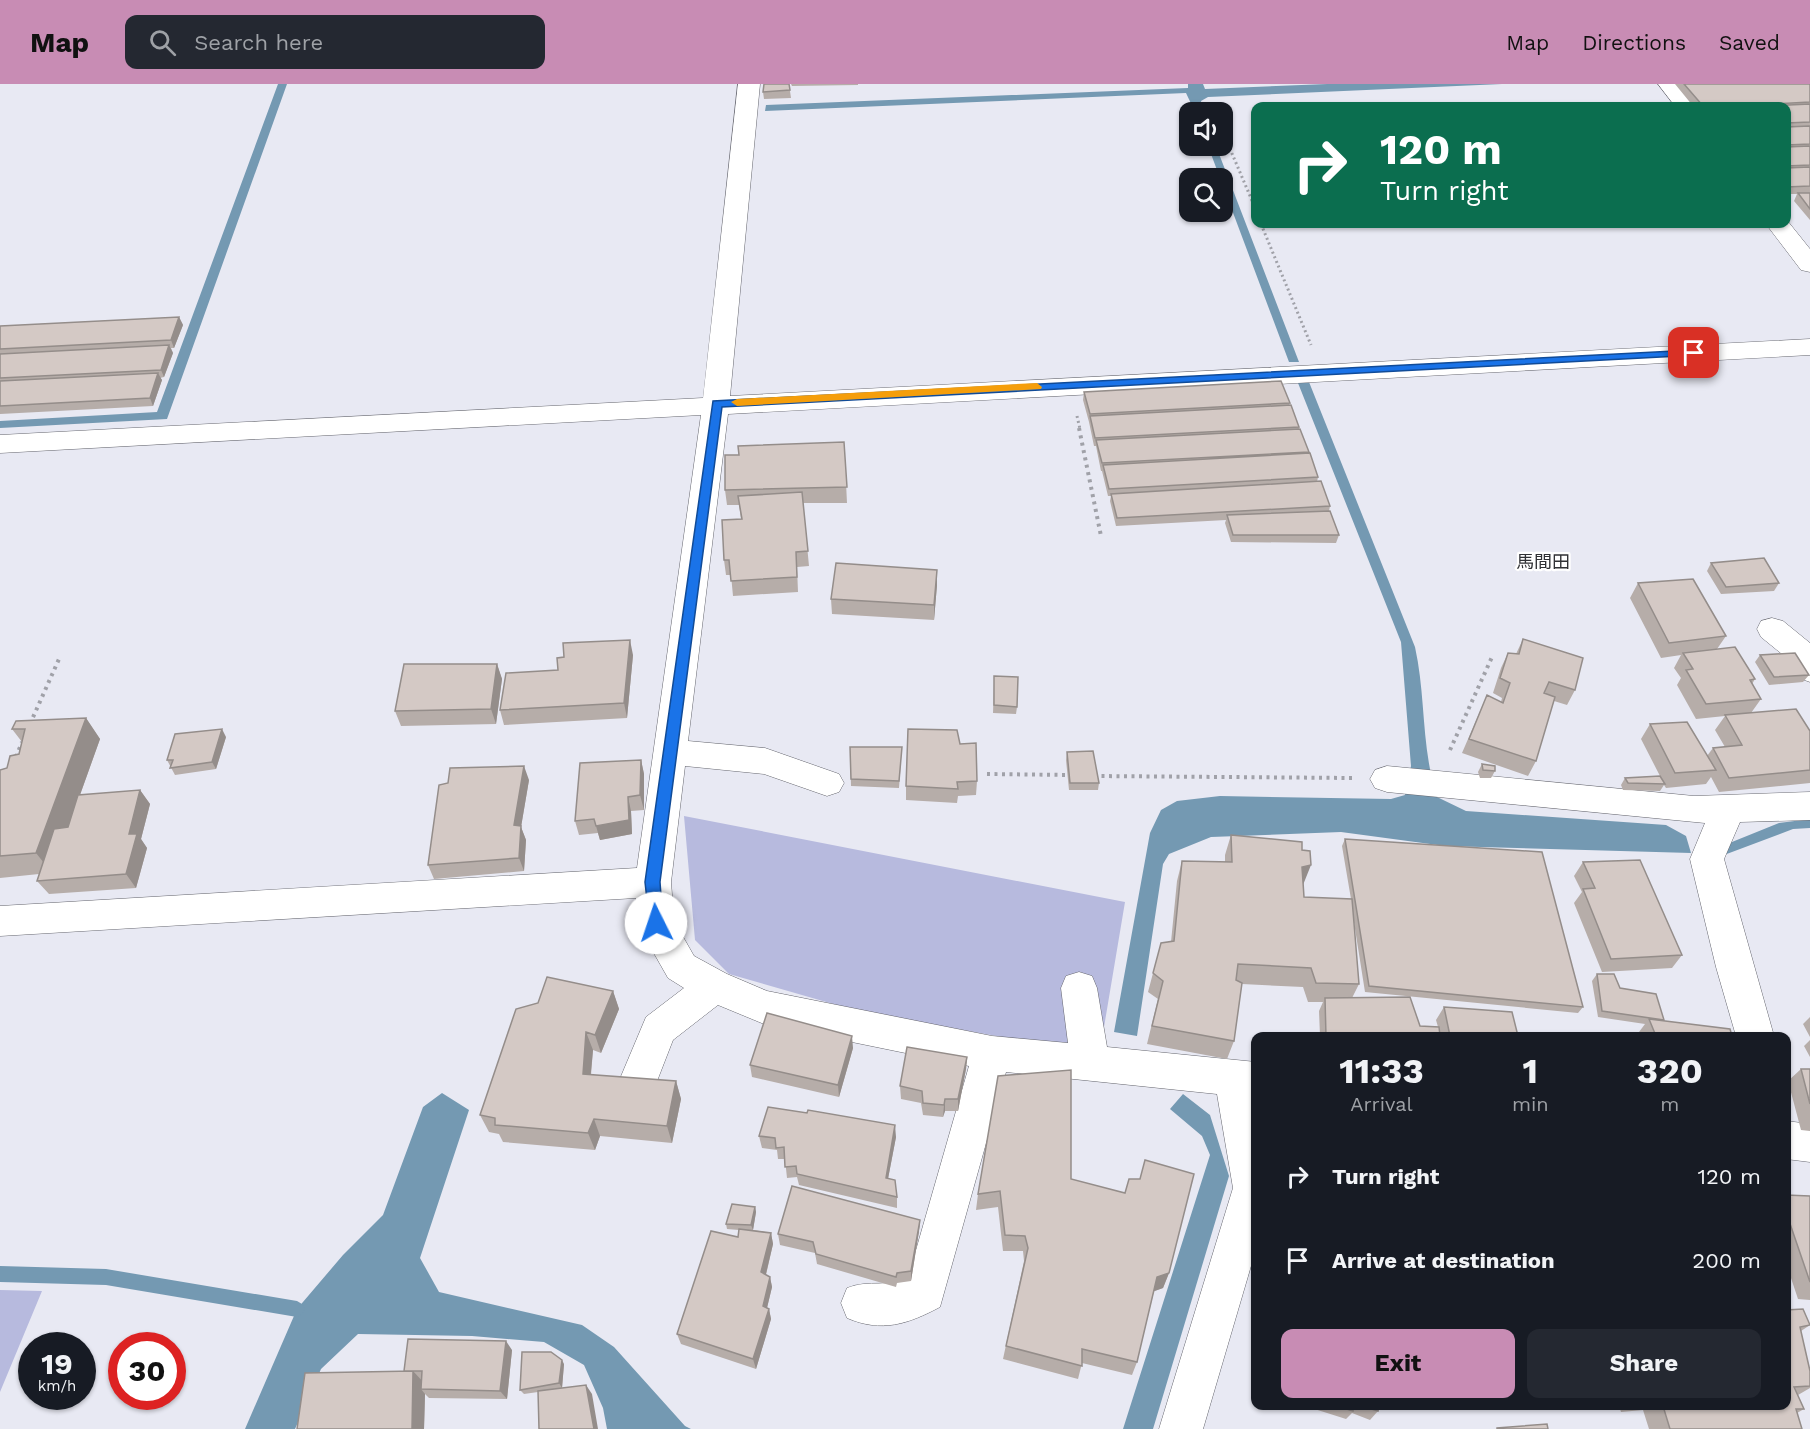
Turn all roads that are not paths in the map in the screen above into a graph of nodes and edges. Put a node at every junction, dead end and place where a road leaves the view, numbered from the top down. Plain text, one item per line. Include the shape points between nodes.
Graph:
1 (749, 84) edge
2 (1669, 84) edge
3 (1683, 102) edge
4 (1781, 228) edge
5 (1810, 265) edge
6 (1810, 347) edge
7 (717, 403) junction
8 (0, 444) edge
9 (1772, 629) dead end
10 (1810, 670) edge
11 (669, 752) junction
12 (1387, 779) road end
13 (827, 783) dead end
14 (1810, 806) edge
15 (1728, 809) junction
16 (652, 882) junction
17 (0, 921) edge
18 (714, 986) junction
19 (1079, 988) dead end
20 (1754, 1032) edge
21 (993, 1053) junction
22 (1090, 1064) junction
23 (1244, 1078) edge
24 (639, 1081) edge
25 (1251, 1164) edge
26 (1251, 1195) edge
27 (862, 1303) dead end
28 (1181, 1429) edge

1 - 7 street
2 - 3 street
4 - 5 street
6 - 7 street
7 - 8 street
7 - 11 street
9 - 10 street via 1799,651
11 - 13 street via 765,760
11 - 16 street
12 - 15 street via 1694,810
14 - 15 street
15 - 20 street via 1707,859
16 - 17 street
16 - 18 street via 656,923 681,967
18 - 21 street via 764,1007
18 - 24 street via 659,1029
19 - 22 street
21 - 22 street
21 - 27 street via 925,1292 903,1304
22 - 23 street
23 - 25 street
26 - 28 street

